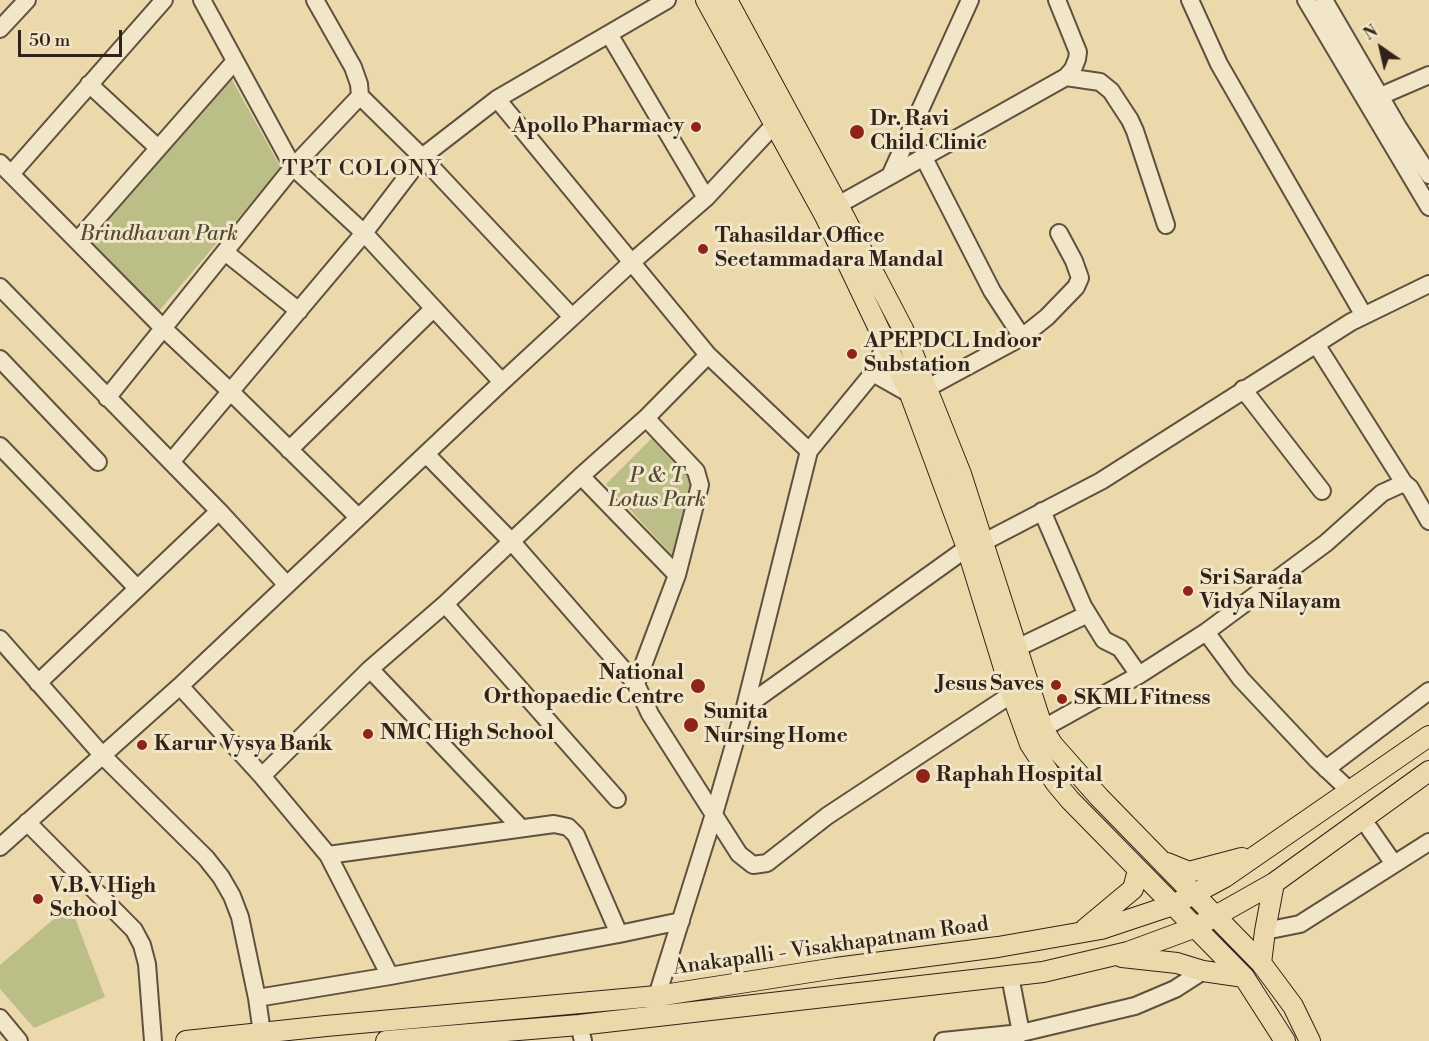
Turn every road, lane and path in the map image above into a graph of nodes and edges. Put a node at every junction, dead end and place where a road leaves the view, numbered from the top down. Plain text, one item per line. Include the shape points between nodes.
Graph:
1 (27, 0) edge
2 (164, 0) edge
3 (202, 0) edge
4 (315, 0) edge
5 (667, 0) edge
6 (706, 0) edge
7 (727, 0) edge
8 (970, 0) edge
9 (1057, 0) edge
10 (1190, 0) edge
11 (1306, 0) edge
12 (1324, 0) edge
13 (1, 26) edge
14 (609, 34) junction
15 (235, 61) junction
16 (1429, 75) edge
17 (1066, 77) junction
18 (89, 84) junction
19 (360, 96) junction
20 (497, 99) junction
21 (1373, 99) junction
22 (782, 120) junction
23 (158, 148) junction
24 (422, 157) junction
25 (924, 158) junction
26 (293, 167) junction
27 (5, 168) edge
28 (1429, 175) edge
29 (890, 176) junction
30 (706, 198) junction
31 (838, 205) junction
32 (1429, 207) edge
33 (1167, 225) dead end
34 (1059, 233) dead end
35 (364, 234) junction
36 (77, 241) junction
37 (225, 252) junction
38 (632, 262) junction
39 (1429, 284) edge
40 (0, 287) edge
41 (433, 309) junction
42 (299, 311) junction
43 (1363, 314) junction
44 (572, 317) junction
45 (163, 328) junction
46 (1022, 337) junction
47 (886, 342) junction
48 (1316, 344) junction
49 (708, 355) junction
50 (0, 359) edge
51 (873, 373) junction
52 (502, 382) junction
53 (1243, 389) junction
54 (918, 391) junction
55 (231, 392) junction
56 (107, 398) junction
57 (645, 418) junction
58 (0, 446) edge
59 (289, 450) junction
60 (809, 451) junction
61 (426, 454) junction
62 (98, 462) dead end
63 (171, 462) junction
64 (581, 476) junction
65 (1404, 483) junction
66 (1322, 491) dead end
67 (219, 511) junction
68 (1042, 511) junction
69 (358, 517) junction
70 (1429, 521) edge
71 (512, 542) junction
72 (976, 545) junction
73 (677, 575) junction
74 (286, 584) junction
75 (137, 588) junction
76 (445, 604) junction
77 (1088, 614) junction
78 (1206, 632) junction
79 (0, 639) edge
80 (1017, 648) junction
81 (370, 669) junction
82 (1139, 675) junction
83 (38, 683) junction
84 (636, 684) junction
85 (180, 686) junction
86 (1429, 691) edge
87 (1012, 694) junction
88 (745, 707) junction
89 (1035, 733) junction
90 (1429, 736) edge
91 (103, 756) junction
92 (1326, 769) junction
93 (1429, 771) edge
94 (262, 776) junction
95 (1350, 791) junction
96 (617, 799) dead end
97 (714, 814) junction
98 (27, 822) junction
99 (520, 827) junction
100 (1369, 828) dead end
101 (1429, 842) edge
102 (0, 847) edge
103 (1265, 850) junction
104 (328, 855) junction
105 (1161, 861) junction
106 (1394, 864) junction
107 (1138, 870) junction
108 (1274, 883) junction
109 (1194, 894) junction
110 (1173, 904) junction
111 (1216, 916) junction
112 (681, 921) junction
113 (1196, 927) junction
114 (1264, 931) junction
115 (1081, 933) junction
116 (619, 934) junction
117 (1111, 956) junction
118 (1261, 963) junction
119 (1203, 971) junction
120 (390, 976) junction
121 (1010, 976) junction
122 (1244, 977) junction
123 (657, 996) junction
124 (257, 998) junction
125 (0, 1018) edge
126 (262, 1033) junction
127 (581, 1033) edge
128 (1016, 1037) edge
129 (19, 1041) edge
130 (153, 1041) edge
131 (186, 1041) edge
132 (386, 1041) edge
133 (943, 1041) edge
134 (1285, 1041) edge
135 (1310, 1041) edge

1 - 13 street
2 - 18 street
3 - 15 street
4 - 19 street via 353,67
5 - 14 street
6 - 22 main road
7 - 22 main road
8 - 29 street
9 - 17 street via 1078,52
10 - 43 street via 1219,64
11 - 21 street
12 - 21 street
14 - 20 street
14 - 30 street
15 - 23 street
15 - 26 street
16 - 21 street
17 - 25 street
17 - 33 street via 1100,82 1111,91 1135,131
18 - 23 street
18 - 27 street
19 - 24 street
19 - 26 street
20 - 24 street
20 - 38 street
21 - 28 street
21 - 32 street
22 - 30 street
22 - 31 main road
22 - 47 main road
23 - 36 street
24 - 35 street
24 - 44 street
25 - 29 street
25 - 46 street via 992,291
26 - 35 street
26 - 37 street
27 - 36 street
29 - 31 street
30 - 38 street
31 - 54 main road via 887,296
34 - 46 street via 1080,278 1047,317
35 - 41 street
35 - 42 street
36 - 45 street
37 - 42 street
37 - 45 street
38 - 44 street
38 - 49 street
39 - 43 street
40 - 56 street
41 - 52 street
41 - 59 street
42 - 55 street
43 - 48 street
44 - 52 street
45 - 55 street
45 - 56 street
46 - 54 street
47 - 51 street
47 - 54 main road
48 - 53 street
48 - 65 street
49 - 57 street
49 - 60 street
50 - 62 street
51 - 54 street
51 - 60 street
52 - 61 street
53 - 66 street
53 - 68 street via 1101,481
54 - 72 main road
55 - 59 street
55 - 63 street
56 - 63 street
57 - 64 street
57 - 73 street via 699,478
58 - 75 street
59 - 69 street
60 - 88 street
61 - 69 street
61 - 71 street
63 - 67 street
64 - 71 street
64 - 73 street
65 - 70 street
65 - 78 street via 1382,493 1326,543
67 - 74 street
67 - 75 street
68 - 72 street
68 - 77 street
69 - 74 street
71 - 76 street
71 - 84 street
72 - 80 main road
72 - 87 main road
72 - 88 street
73 - 84 street
74 - 85 street
75 - 83 street
76 - 81 street
76 - 96 street
77 - 80 street
77 - 82 street via 1104,640 1120,648
78 - 82 street
78 - 92 street via 1240,679
79 - 83 street
80 - 89 main road
81 - 94 street
81 - 99 street
82 - 89 street
83 - 91 street
84 - 97 street via 650,714
85 - 91 street
85 - 94 street
86 - 92 street
87 - 89 main road
87 - 97 street via 827,816 768,863 753,865 739,854
88 - 97 street
89 - 105 main road via 1053,745
89 - 107 main road via 1040,762 1055,782
90 - 95 main road, Anakapalli - Visakhapatnam Road
91 - 98 street
91 - 124 street via 221,877 240,917
92 - 95 street
93 - 108 main road
94 - 104 street
95 - 103 main road, Anakapalli - Visakhapatnam Road
97 - 112 street
98 - 102 street
98 - 130 street via 134,930 147,964
99 - 104 street
99 - 116 street via 554,824 568,827 576,835
100 - 106 street
101 - 106 street
103 - 105 main road via 1188,872
103 - 109 main road, Anakapalli - Visakhapatnam Road
104 - 120 street
105 - 109 main road
106 - 114 street via 1300,924
107 - 110 main road
107 - 115 main road via 1133,889
108 - 111 main road
108 - 114 main road
109 - 110 main road, Anakapalli - Visakhapatnam Road
109 - 111 main road
110 - 113 main road
110 - 115 main road, Anakapalli - Visakhapatnam Road
111 - 113 main road
111 - 118 main road
112 - 116 street
112 - 123 street
113 - 117 main road
113 - 122 main road
114 - 118 main road
115 - 123 main road, Anakapalli - Visakhapatnam Road
116 - 120 street
117 - 119 main road via 1177,963
117 - 121 main road
118 - 135 main road via 1293,1006
119 - 122 main road
119 - 128 street via 1175,989 1135,1006
120 - 124 street
121 - 127 main road
121 - 128 street
122 - 134 main road
123 - 126 main road, Anakapalli - Visakhapatnam Road
124 - 126 street
125 - 129 street
126 - 131 main road, Anakapalli - Visakhapatnam Road
127 - 132 main road
128 - 133 street

